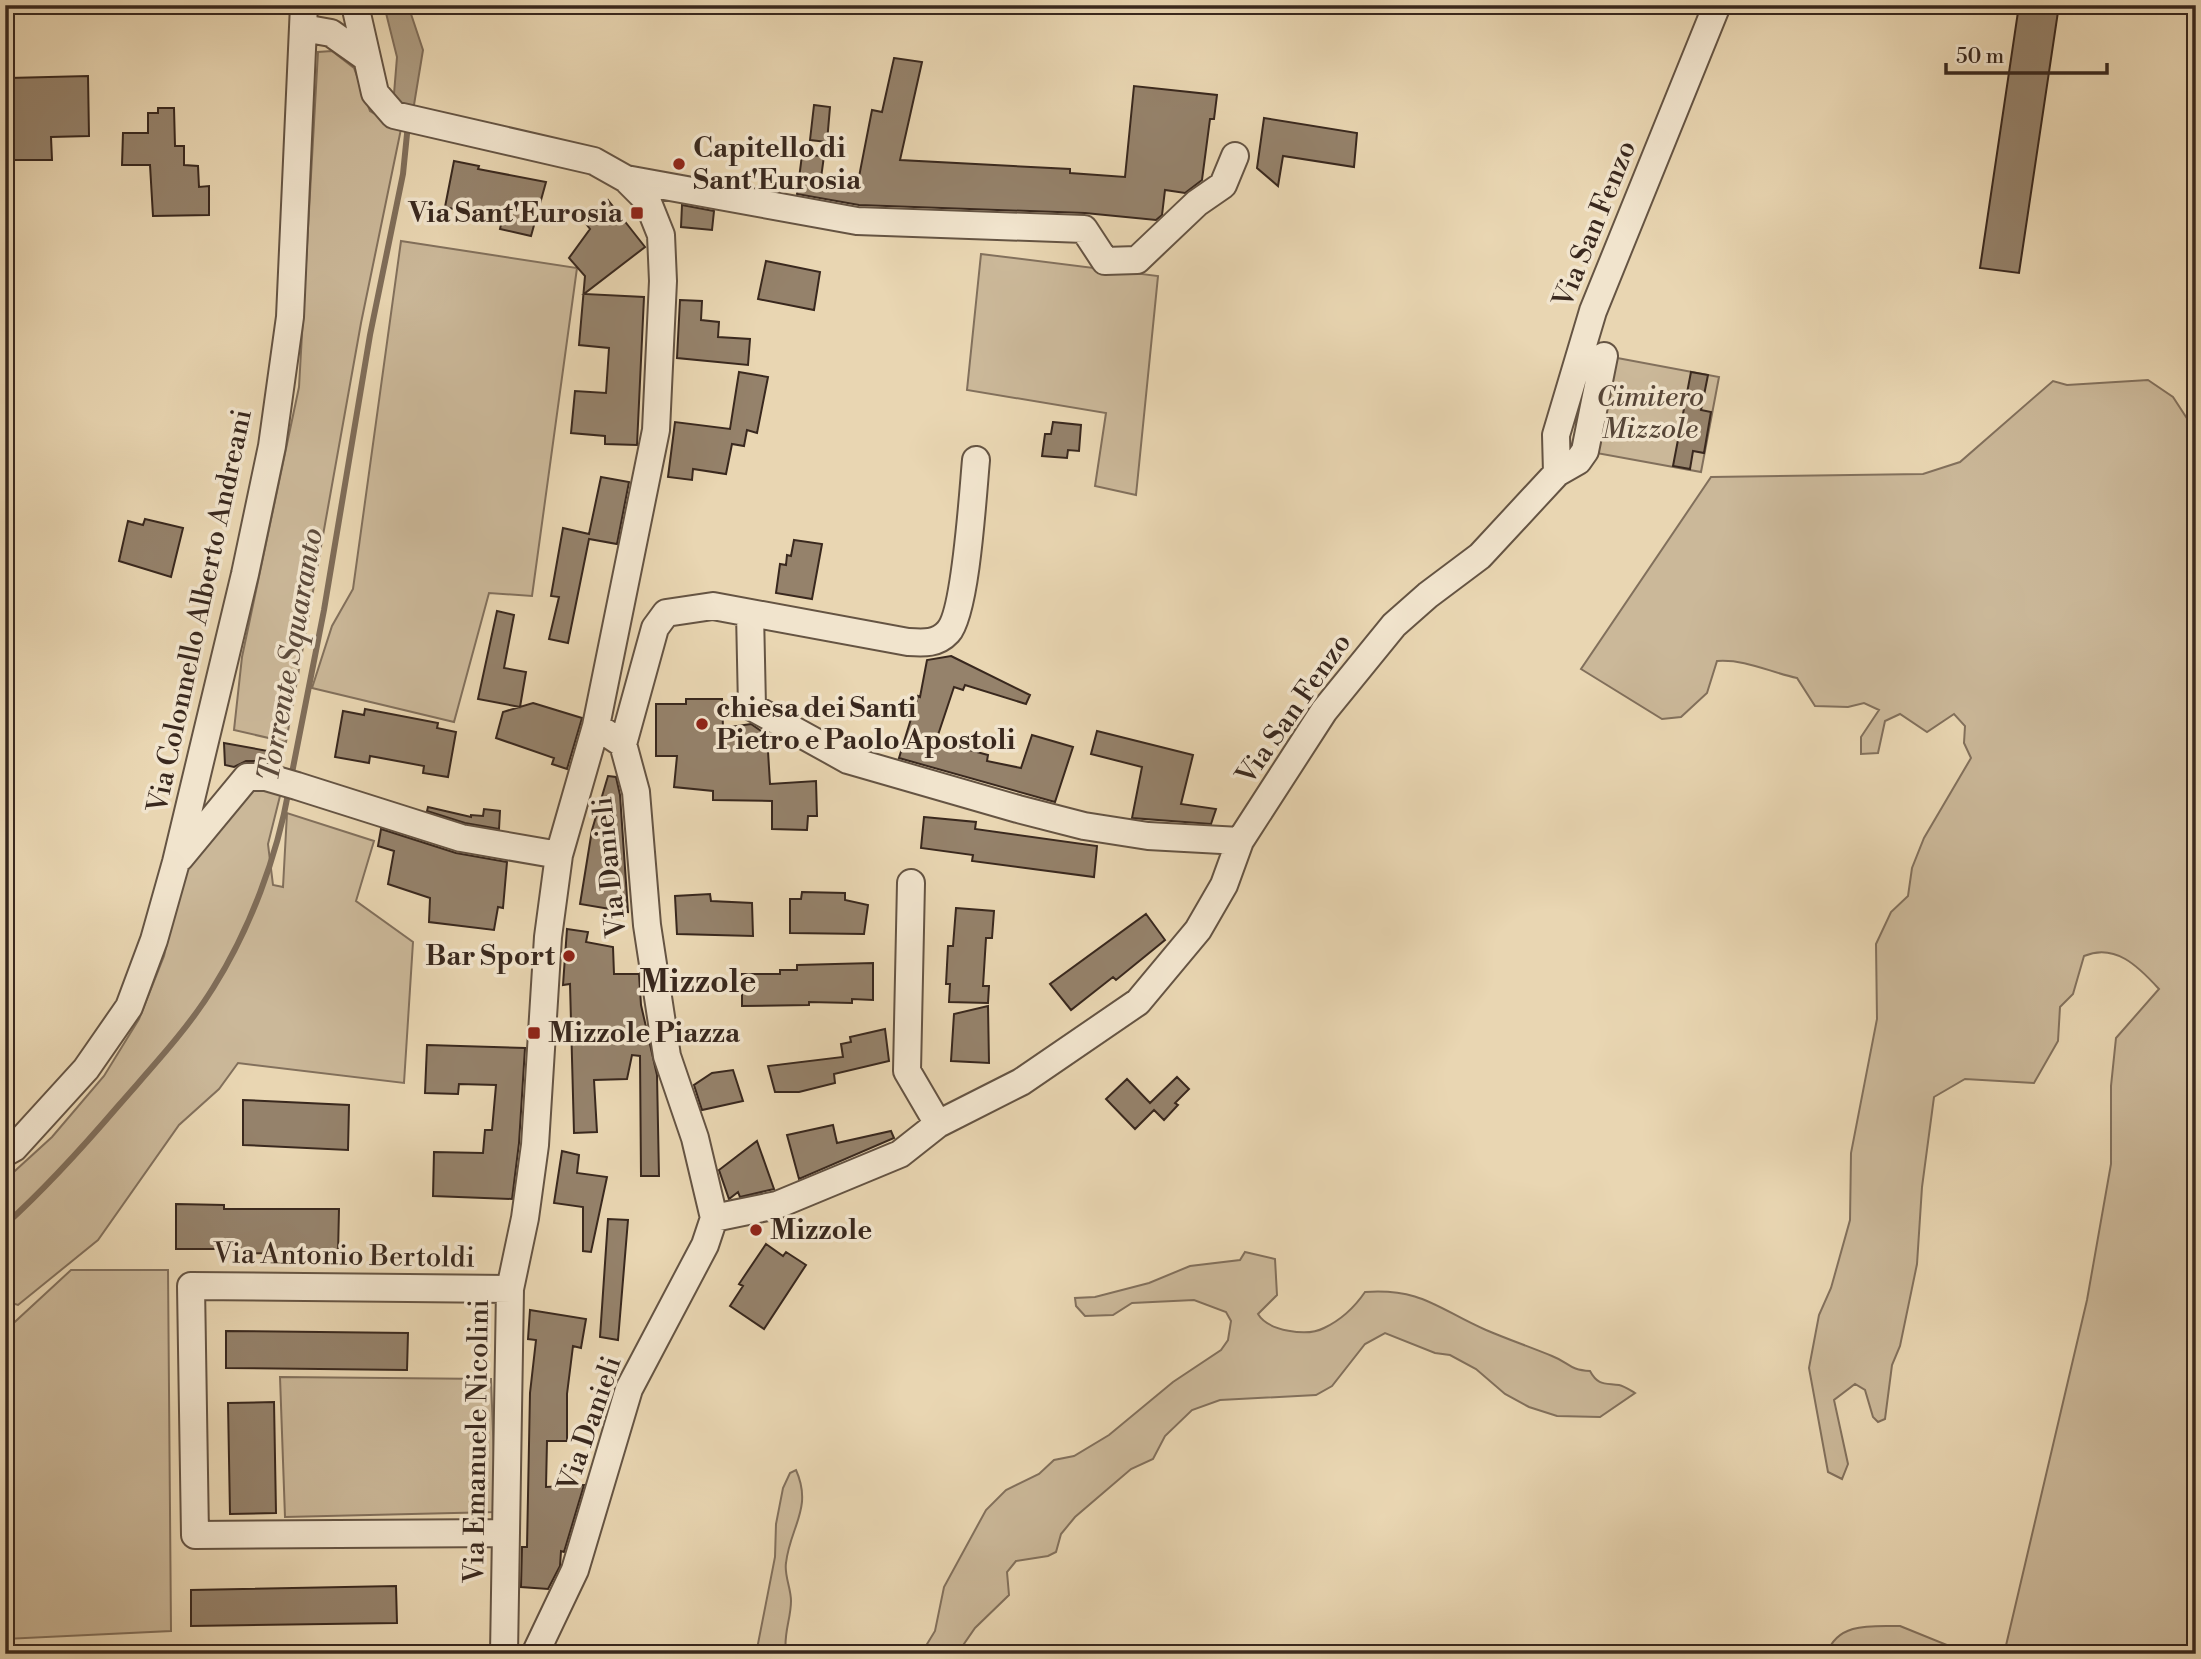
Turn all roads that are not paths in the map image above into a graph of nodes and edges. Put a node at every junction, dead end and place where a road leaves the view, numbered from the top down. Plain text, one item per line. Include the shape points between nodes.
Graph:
1 (355, 5) edge
2 (1717, 5) edge
3 (304, 17) edge
4 (365, 57) junction
5 (1235, 156) dead end
6 (626, 179) junction
7 (1604, 356) dead end
8 (976, 460) dead end
9 (1557, 473) junction
10 (750, 613) junction
11 (596, 726) junction
12 (623, 744) junction
13 (1240, 841) junction
14 (559, 855) junction
15 (176, 862) junction
16 (911, 883) dead end
17 (938, 1124) junction
18 (5, 1153) edge
19 (714, 1218) junction
20 (510, 1289) junction
21 (506, 1533) junction
22 (504, 1654) edge
23 (535, 1654) edge

1 - 4 street
2 - 9 street, Via San Fenzo via 1593,310 1556,435
3 - 4 street
3 - 15 street, Via Colonnello Alberto Andreani via 290,317 272,446
4 - 6 street via 375,93 394,115 594,161
5 - 6 street via 1223,185 1197,202 1137,260 1105,261 1084,229 857,221
6 - 11 street via 647,200 661,235 659,376 656,430
7 - 9 street, Via San Fenzo via 1585,451 1578,461
8 - 10 street via 961,593 950,630 941,637 932,643 908,642
9 - 13 street, Via San Fenzo via 1480,556 1394,625 1324,711
10 - 12 street via 713,606 666,613 655,628
10 - 13 street via 752,707 848,760 1084,826 1195,841
11 - 12 street
11 - 14 street, Via Emanuele Nicolini
12 - 19 street, Via Danieli via 636,792 648,925 667,1056 695,1138
13 - 17 street, Via San Fenzo via 1224,885 1198,930 1138,1002 1021,1082
14 - 15 street via 461,838 266,777 247,777
14 - 20 street, Via Emanuele Nicolini via 548,937 535,1145
15 - 18 street, Via Colonnello Alberto Andreani via 129,1007 86,1069
16 - 17 street via 907,1071
17 - 19 street via 900,1154 842,1181 777,1205
19 - 23 street, Via Danieli via 705,1245 629,1389 575,1570
20 - 21 street, Via Emanuele Nicolini
20 - 21 street, Via Antonio Bertoldi via 191,1286 195,1535
21 - 22 street, Via Emanuele Nicolini

